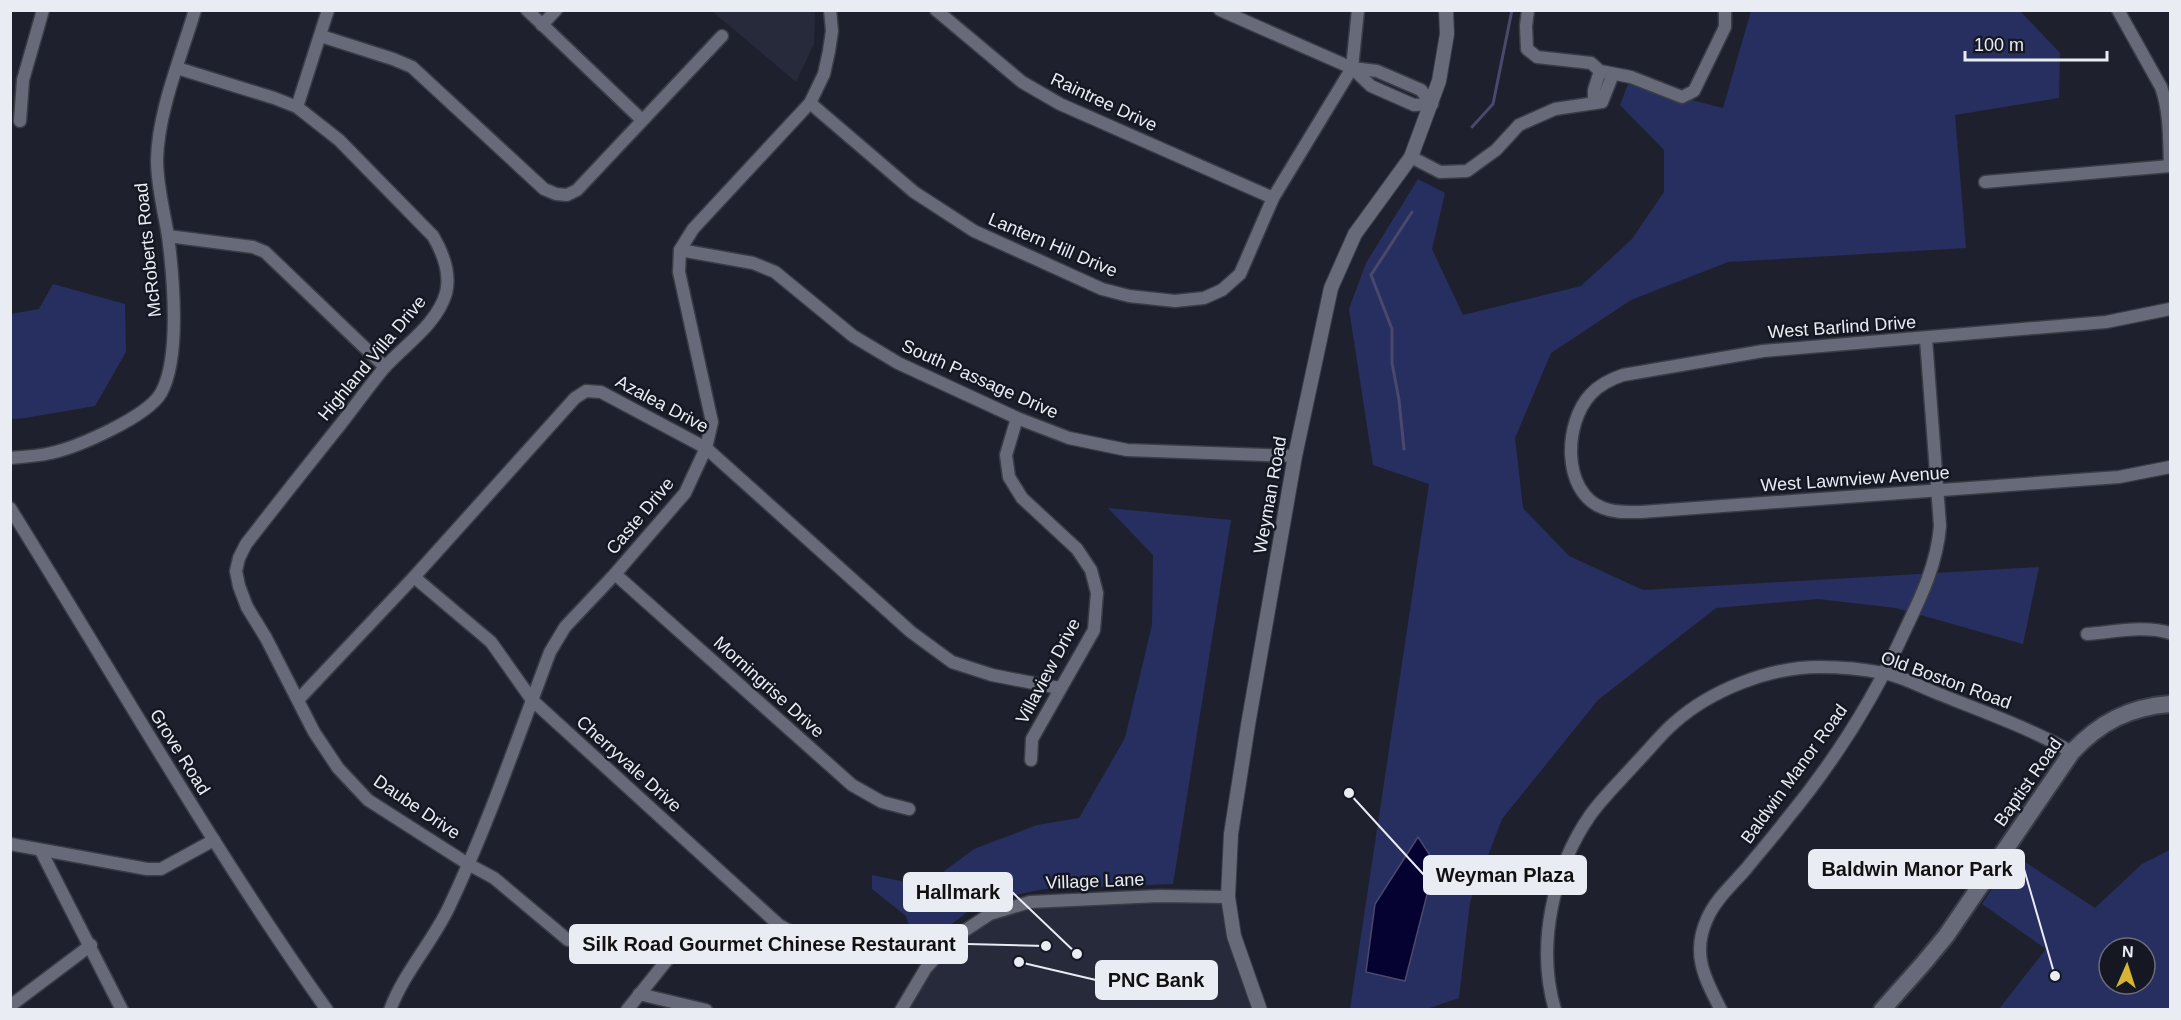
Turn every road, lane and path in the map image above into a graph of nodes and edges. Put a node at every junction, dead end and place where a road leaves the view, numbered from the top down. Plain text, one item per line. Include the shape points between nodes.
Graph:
1 (43, 10) edge
2 (195, 10) edge
3 (328, 10) edge
4 (526, 10) edge
5 (556, 10) edge
6 (830, 10) edge
7 (936, 10) edge
8 (1220, 10) edge
9 (1358, 10) edge
10 (1446, 10) edge
11 (1528, 10) edge
12 (1725, 10) edge
13 (2118, 10) edge
14 (543, 25) junction
15 (321, 36) junction
16 (722, 36) dead end
17 (177, 68) junction
18 (1352, 68) junction
19 (1600, 71) junction
20 (1613, 74) junction
21 (10, 78) edge
22 (23, 85) junction
23 (810, 103) junction
24 (1594, 103) junction
25 (1432, 104) junction
26 (297, 107) junction
27 (20, 120) dead end
28 (642, 120) junction
29 (1411, 157) junction
30 (2170, 166) edge
31 (1985, 182) dead end
32 (1273, 198) junction
33 (168, 236) junction
34 (680, 250) junction
35 (2170, 309) edge
36 (1926, 339) junction
37 (386, 367) junction
38 (1017, 418) junction
39 (706, 448) junction
40 (1295, 456) junction
41 (10, 458) edge
42 (1572, 458) joint
43 (2170, 467) edge
44 (1939, 491) junction
45 (10, 508) edge
46 (615, 573) junction
47 (414, 576) junction
48 (2170, 633) edge
49 (2087, 634) dead end
50 (266, 638) joint
51 (1886, 673) junction
52 (1059, 688) junction
53 (298, 700) junction
54 (532, 700) junction
55 (2170, 704) edge
56 (2072, 752) junction
57 (1031, 760) dead end
58 (909, 809) dead end
59 (214, 840) junction
60 (10, 844) edge
61 (41, 850) junction
62 (468, 864) junction
63 (1228, 897) junction
64 (684, 939) dead end
65 (568, 940) dead end
66 (91, 945) junction
67 (840, 946) dead end
68 (639, 994) junction
69 (10, 1006) edge
70 (122, 1010) edge
71 (327, 1010) edge
72 (390, 1010) edge
73 (627, 1010) edge
74 (706, 1010) edge
75 (901, 1010) edge
76 (1260, 1010) edge
77 (1555, 1010) edge
78 (1721, 1010) edge
79 (1882, 1010) edge

1 - 22 street
2 - 17 street, McRoberts Road
3 - 15 street
4 - 14 street
5 - 14 street
6 - 23 street via 830,51
7 - 32 street, Raintree Drive via 1022,82 1059,105
8 - 18 street
9 - 18 street, Lantern Hill Drive
10 - 25 street, Weyman Road via 1447,34
11 - 19 street via 1527,49 1537,57 1591,63
12 - 20 street via 1725,27 1694,91 1682,98 1631,77
13 - 30 street via 2162,87 2168,111
14 - 28 street
15 - 26 street
15 - 28 street via 411,67 538,184 556,194 567,195 577,190
16 - 28 street
17 - 26 street, Highland Villa Drive
17 - 33 street, McRoberts Road via 157,159
18 - 25 street via 1371,86 1414,105
18 - 32 street, Lantern Hill Drive
19 - 20 street
19 - 24 street
20 - 24 street via 1602,102
21 - 22 street
22 - 27 street
23 - 32 street, Lantern Hill Drive via 914,192 974,231 1102,289 1129,296 1175,301 1204,298 1222,290 1240,274
23 - 34 street via 693,229
24 - 29 street via 1555,110 1519,125 1496,150 1467,171 1440,172
25 - 29 street, Weyman Road
26 - 37 street, Highland Villa Drive via 339,140 433,236 444,259 448,277 439,308
29 - 40 street, Weyman Road via 1355,234 1331,288
30 - 31 street
33 - 37 street via 265,252
33 - 41 street, McRoberts Road via 175,314 166,382 160,394 152,404 97,436 49,454
34 - 38 street, South Passage Drive via 753,263 775,272 853,336 898,363
34 - 39 street, Caste Drive via 679,272 712,422
35 - 36 street, West Barlind Drive via 2106,322
36 - 42 street, West Barlind Drive via 1763,351 1623,375 1591,393 1581,408 1573,432
36 - 44 street, Baldwin Manor Road
37 - 50 street, Highland Villa Drive via 239,558 238,586
38 - 40 street, South Passage Drive via 1069,438 1127,450
38 - 52 street, Villaview Drive via 1006,455 1009,477 1022,498 1077,549 1091,570 1097,593 1094,630
39 - 46 street, Caste Drive via 686,493
39 - 47 street, Azalea Drive via 601,392 586,391 574,398
39 - 52 street, Azalea Drive via 910,632 952,662 992,675
40 - 63 street, Weyman Road via 1244,747 1231,834
42 - 44 street, West Lawnview Avenue via 1581,490 1603,508 1620,512
43 - 44 street, West Lawnview Avenue via 2119,477
44 - 51 street, Baldwin Manor Road via 1939,545 1923,594
45 - 59 street, Grove Road
46 - 54 street, Caste Drive via 565,627 550,652
46 - 58 street, Morningrise Drive via 852,785 882,802
47 - 53 street, Azalea Drive
47 - 54 street, Cherryvale Drive via 491,642
48 - 49 street via 2148,629
50 - 53 street, Daube Drive
51 - 56 street, Old Boston Road via 2038,733
51 - 77 street, Old Boston Road via 1818,667 1777,673 1728,689 1674,723 1592,813 1566,863 1549,928 1550,992
51 - 78 street, Baldwin Manor Road via 1842,746 1706,920 1700,950 1704,977
52 - 57 street, Villaview Drive via 1032,739
53 - 62 street, Daube Drive via 338,768 368,800
54 - 62 street, Caste Drive
54 - 67 street, Cherryvale Drive via 779,925 824,950
55 - 56 main road, Baptist Road via 2119,716 2086,736
56 - 79 main road, Baptist Road via 1946,936
59 - 61 street via 161,869
59 - 71 street, Grove Road
60 - 61 street
61 - 66 street
62 - 65 street, Daube Drive via 512,891
62 - 72 street, Caste Drive via 437,930 403,979
63 - 75 street, Village Lane via 1030,902 990,914 955,937 926,968
63 - 76 street, Weyman Road via 1234,936
64 - 68 street
66 - 69 street
66 - 70 street
68 - 73 street
68 - 74 street

